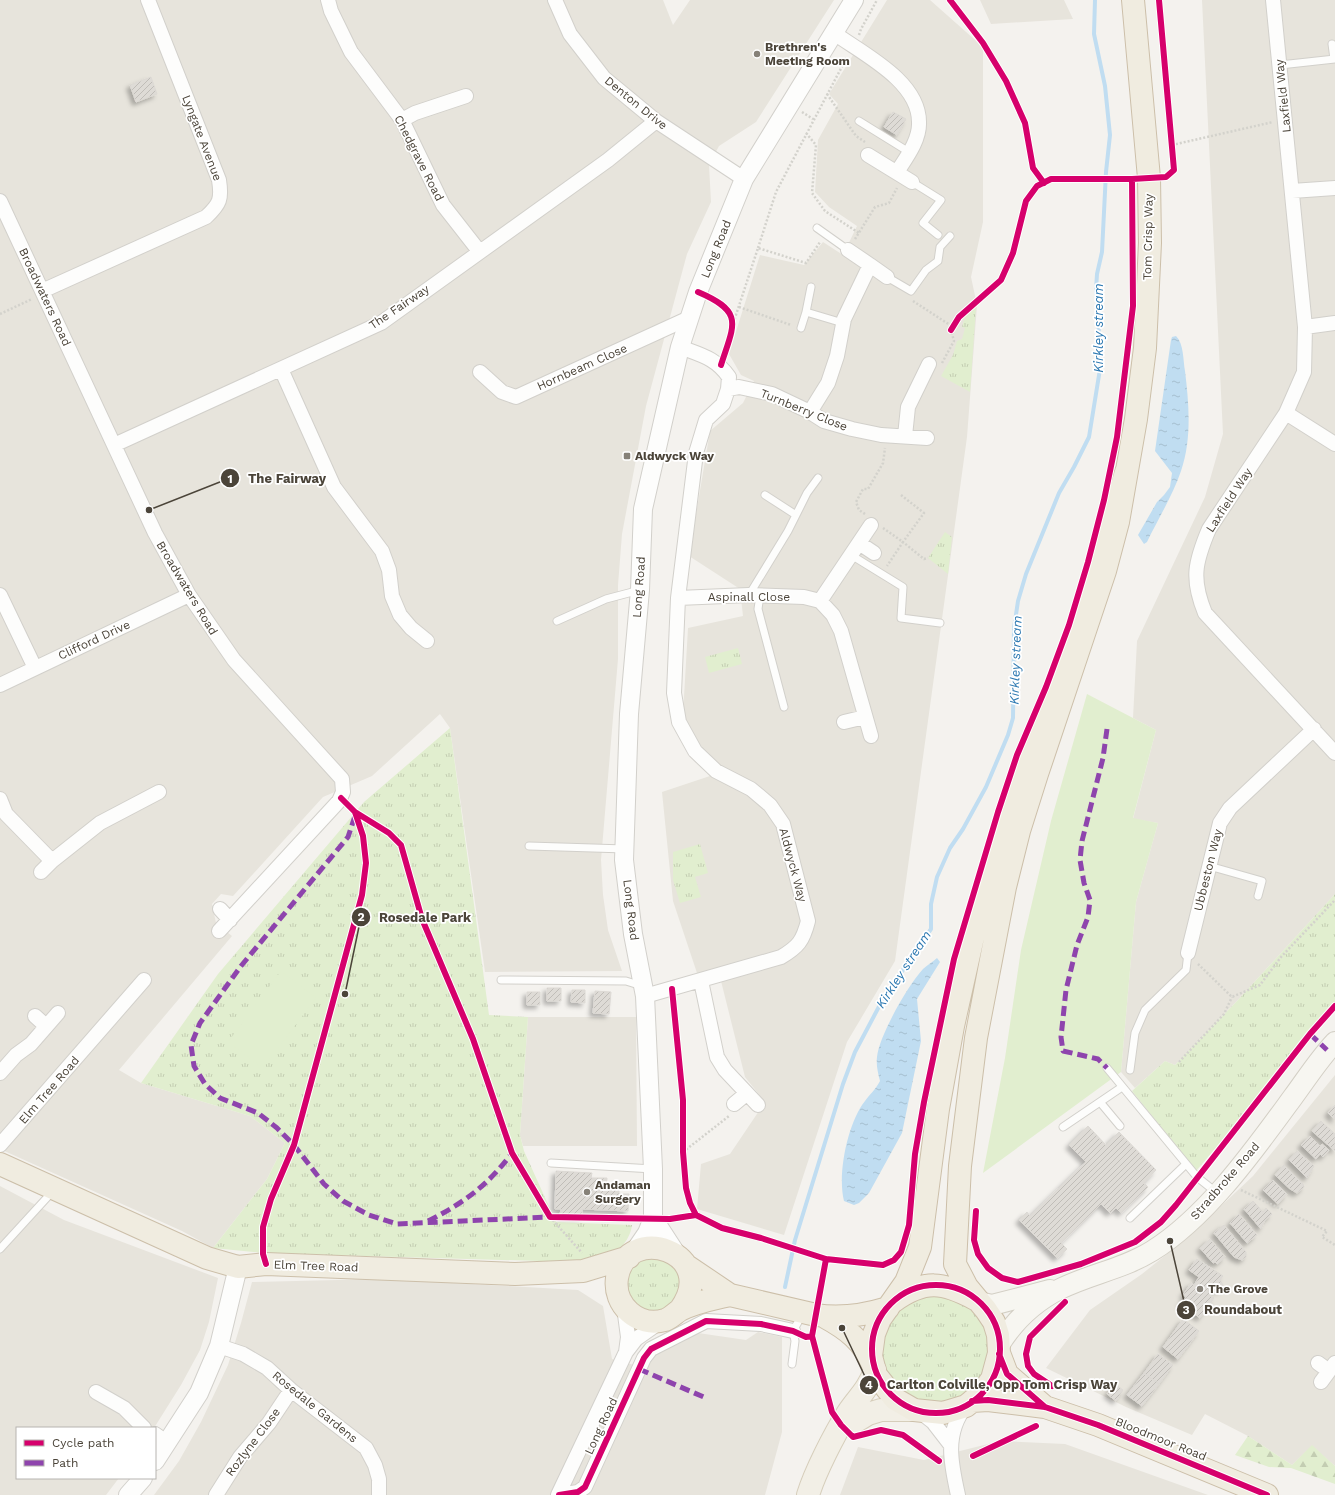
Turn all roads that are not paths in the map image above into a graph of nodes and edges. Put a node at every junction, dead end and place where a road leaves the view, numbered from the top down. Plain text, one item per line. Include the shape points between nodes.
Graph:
1 (148, 0) edge
2 (328, 0) edge
3 (555, 0) edge
4 (854, 0) edge
5 (1133, 0) edge
6 (1273, 0) edge
7 (834, 33) junction
8 (1332, 44) dead end
9 (1334, 59) edge
10 (1280, 65) junction
11 (466, 96) dead end
12 (402, 120) junction
13 (656, 121) junction
14 (859, 121) dead end
15 (909, 152) junction
16 (868, 155) dead end
17 (904, 177) junction
18 (744, 179) junction
19 (1335, 188) edge
20 (1292, 191) junction
21 (0, 200) edge
22 (816, 228) dead end
23 (938, 235) dead end
24 (950, 236) dead end
25 (848, 250) joint
26 (479, 251) junction
27 (870, 265) junction
28 (887, 277) joint
29 (812, 287) dead end
30 (42, 292) junction
31 (806, 312) junction
32 (689, 318) junction
33 (843, 323) junction
34 (1335, 323) edge
35 (1305, 326) junction
36 (801, 328) road end
37 (680, 347) junction
38 (929, 364) road end
39 (281, 369) junction
40 (480, 372) dead end
41 (728, 389) junction
42 (810, 412) junction
43 (1286, 413) junction
44 (904, 436) junction
45 (927, 438) dead end
46 (1335, 444) edge
47 (114, 445) junction
48 (1126, 472) junction
49 (818, 478) dead end
50 (765, 495) dead end
51 (796, 515) junction
52 (874, 523) road end
53 (859, 543) junction
54 (874, 553) dead end
55 (851, 555) junction
56 (640, 590) junction
57 (0, 595) edge
58 (189, 595) junction
59 (755, 595) junction
60 (678, 598) junction
61 (820, 601) junction
62 (557, 621) dead end
63 (940, 623) dead end
64 (427, 641) dead end
65 (35, 668) junction
66 (0, 685) edge
67 (784, 707) dead end
68 (865, 717) junction
69 (844, 722) dead end
70 (1314, 729) junction
71 (871, 736) dead end
72 (1335, 753) edge
73 (159, 792) dead end
74 (0, 799) edge
75 (3, 816) edge
76 (529, 846) dead end
77 (625, 849) junction
78 (52, 861) junction
79 (1209, 866) junction
80 (42, 872) dead end
81 (1258, 896) dead end
82 (220, 909) dead end
83 (230, 920) junction
84 (219, 930) dead end
85 (1188, 953) joint
86 (144, 980) dead end
87 (501, 980) dead end
88 (701, 981) junction
89 (644, 991) junction
90 (35, 1016) dead end
91 (1332, 1049) edge
92 (1107, 1068) dead end
93 (1130, 1070) dead end
94 (0, 1073) edge
95 (1122, 1087) junction
96 (1100, 1102) junction
97 (734, 1104) dead end
98 (1120, 1126) dead end
99 (1063, 1127) dead end
100 (0, 1145) edge
101 (0, 1164) edge
102 (551, 1164) dead end
103 (1186, 1164) junction
104 (653, 1169) junction
105 (1222, 1187) junction
106 (55, 1190) junction
107 (653, 1218) junction
108 (1130, 1218) dead end
109 (0, 1249) edge
110 (632, 1255) junction
111 (682, 1260) junction
112 (238, 1267) junction
113 (583, 1272) junction
114 (1060, 1289) junction
115 (730, 1295) junction
116 (977, 1300) junction
117 (622, 1303) junction
118 (891, 1305) junction
119 (803, 1312) junction
120 (672, 1315) junction
121 (825, 1317) junction
122 (793, 1331) junction
123 (219, 1346) junction
124 (999, 1350) junction
125 (626, 1352) junction
126 (792, 1364) dead end
127 (874, 1368) junction
128 (291, 1390) junction
129 (96, 1392) dead end
130 (969, 1404) junction
131 (1046, 1406) junction
132 (916, 1410) junction
133 (840, 1425) junction
134 (143, 1427) edge
135 (162, 1438) edge
136 (950, 1444) junction
137 (156, 1458) edge
138 (142, 1479) edge
139 (128, 1495) edge
140 (216, 1495) edge
141 (380, 1495) edge
142 (558, 1495) edge
143 (808, 1495) edge
144 (958, 1495) edge
145 (1267, 1495) edge

1 - 30 street, Lyngate Avenue via 219,180 221,194 217,207 206,217
2 - 12 street, Chedgrave Road via 351,52
3 - 13 street, Denton Drive via 570,34 604,78
4 - 7 street, Long Road
5 - 48 highway, Tom Crisp Way via 1149,178 1150,243 1145,348
6 - 10 street, Laxfield Way
7 - 15 street via 894,74 914,100 919,123 914,144
7 - 18 street, Long Road
8 - 9 lane
9 - 10 lane
10 - 20 street, Laxfield Way
11 - 12 street
12 - 26 street, Chedgrave Road via 443,205
13 - 18 street, Denton Drive
13 - 26 street, The Fairway via 608,160
14 - 15 lane
15 - 17 street
16 - 17 street
17 - 23 lane via 941,200 923,223
18 - 32 street, Long Road
19 - 20 street
20 - 35 street, Laxfield Way
21 - 30 street, Broadwaters Road
22 - 25 lane
24 - 28 lane via 940,247 938,261 926,270 911,291
25 - 27 street
26 - 39 street, The Fairway via 380,323
27 - 28 street
27 - 33 street via 856,290
29 - 31 lane
30 - 47 street, Broadwaters Road
31 - 33 lane
31 - 36 lane
32 - 37 street, Long Road
32 - 40 street, Hornbeam Close via 516,397 502,392
33 - 42 street via 837,356 828,383
34 - 35 street
35 - 43 street, Laxfield Way via 1304,372
37 - 41 street via 721,365 729,377
37 - 56 street, Long Road via 643,509
38 - 44 street via 908,407
39 - 47 street, The Fairway
39 - 64 street via 334,487 382,551 389,570 392,596 400,615
41 - 42 street, Turnberry Close via 739,386 772,394
41 - 60 street, Aldwyck Way via 723,404 706,420 696,453
42 - 44 street, Turnberry Close via 824,421 852,429
43 - 46 street
43 - 70 street, Laxfield Way via 1209,529 1199,557 1196,573 1197,593 1205,613
44 - 45 street, Turnberry Close
47 - 58 street, Broadwaters Road via 154,533
48 - 116 highway via 1118,522 1105,571 1019,831 989,963 976,1038 960,1166 955,1264 966,1287
48 - 118 highway via 1078,633 1024,771 975,928 938,1109 920,1247 906,1282
49 - 51 lane
50 - 51 lane
51 - 59 lane
52 - 53 street
53 - 54 street
53 - 55 street
55 - 61 street
55 - 63 lane via 903,587 901,618
56 - 62 lane via 606,599
56 - 77 street, Long Road via 629,714
57 - 65 street
58 - 65 street, Clifford Drive
58 - 83 street, Broadwaters Road via 234,660 342,779 343,792 339,801
59 - 60 street, Aspinall Close
59 - 61 street, Aspinall Close via 804,597
59 - 67 lane
60 - 88 street, Aldwyck Way via 674,693 679,722 695,751 716,771 751,789 770,805 783,824 808,921 804,937 794,949 781,957
61 - 68 street via 833,615 841,631
65 - 66 street, Clifford Drive
68 - 69 street
68 - 71 street
70 - 72 street, Laxfield Way
70 - 79 street, Ubbeston Way via 1230,808 1220,823
73 - 78 street via 100,823
74 - 75 street
75 - 78 street
76 - 77 lane
77 - 89 street, Long Road via 624,860 633,934
78 - 80 street
79 - 81 lane via 1262,881
79 - 85 street, Ubbeston Way
82 - 83 street
83 - 84 street, Broadwaters Road
85 - 93 lane via 1186,970 1145,1010 1134,1034
86 - 100 street, Elm Tree Road
87 - 89 lane via 626,980
88 - 89 street, Aldwyck Way
88 - 97 street via 717,1057 725,1070 752,1099
89 - 104 street, Long Road
90 - 94 street via 53,1022
91 - 105 main road, Stradbroke Road
92 - 95 lane
95 - 96 lane
95 - 103 lane
96 - 98 lane
96 - 99 lane
101 - 106 highway, Elm Tree Road
102 - 104 lane
103 - 105 lane via 1197,1178
103 - 108 lane
104 - 107 street, Long Road
105 - 114 main road, Stradbroke Road via 1192,1221 1152,1251
106 - 109 lane
106 - 112 highway, Elm Tree Road via 207,1258
107 - 110 street, Long Road via 647,1233
107 - 111 street
110 - 111 highway via 645,1248 656,1247 667,1249
110 - 113 highway, Elm Tree Road
110 - 117 highway via 622,1266 617,1277 617,1288
111 - 115 highway
111 - 120 highway via 691,1277 691,1289 687,1301
112 - 113 highway, Elm Tree Road via 266,1264 515,1274
112 - 123 street
113 - 117 highway, Elm Tree Road via 606,1284
114 - 116 main road, Stradbroke Road via 992,1305
114 - 124 main road, Stradbroke Road via 1023,1315 1006,1334
115 - 119 highway
115 - 120 highway via 703,1301
116 - 118 highway via 961,1291 937,1285 922,1286 909,1291
116 - 124 highway via 994,1322
117 - 120 highway via 632,1315 642,1320 653,1322
117 - 125 street, Long Road via 628,1337
118 - 121 highway via 863,1315
118 - 127 highway via 880,1319 874,1334 871,1356
119 - 121 highway
119 - 122 lane
120 - 125 street, Long Road via 648,1329
121 - 127 highway via 856,1337 868,1353
122 - 126 lane via 795,1341
122 - 142 street, Long Road via 761,1324 706,1321 651,1348 644,1358 585,1487 578,1492
123 - 128 street, Rosedale Gardens via 244,1354 267,1368
123 - 135 street via 199,1393
124 - 130 highway via 992,1379 982,1393
124 - 131 highway via 1007,1374
125 - 142 street, Long Road
127 - 132 highway via 894,1399
127 - 133 main road via 869,1386
128 - 140 street, Rozlyne Close via 269,1423 240,1457
128 - 141 street, Rosedale Gardens via 366,1448 375,1464
129 - 134 street via 124,1408
130 - 131 highway via 988,1400
130 - 132 highway via 943,1413
130 - 136 street via 956,1420
131 - 145 highway, Bloodmoor Road
132 - 133 main road via 881,1410 855,1422
132 - 136 street via 933,1422
133 - 143 main road
135 - 137 street
136 - 144 street
138 - 139 street

